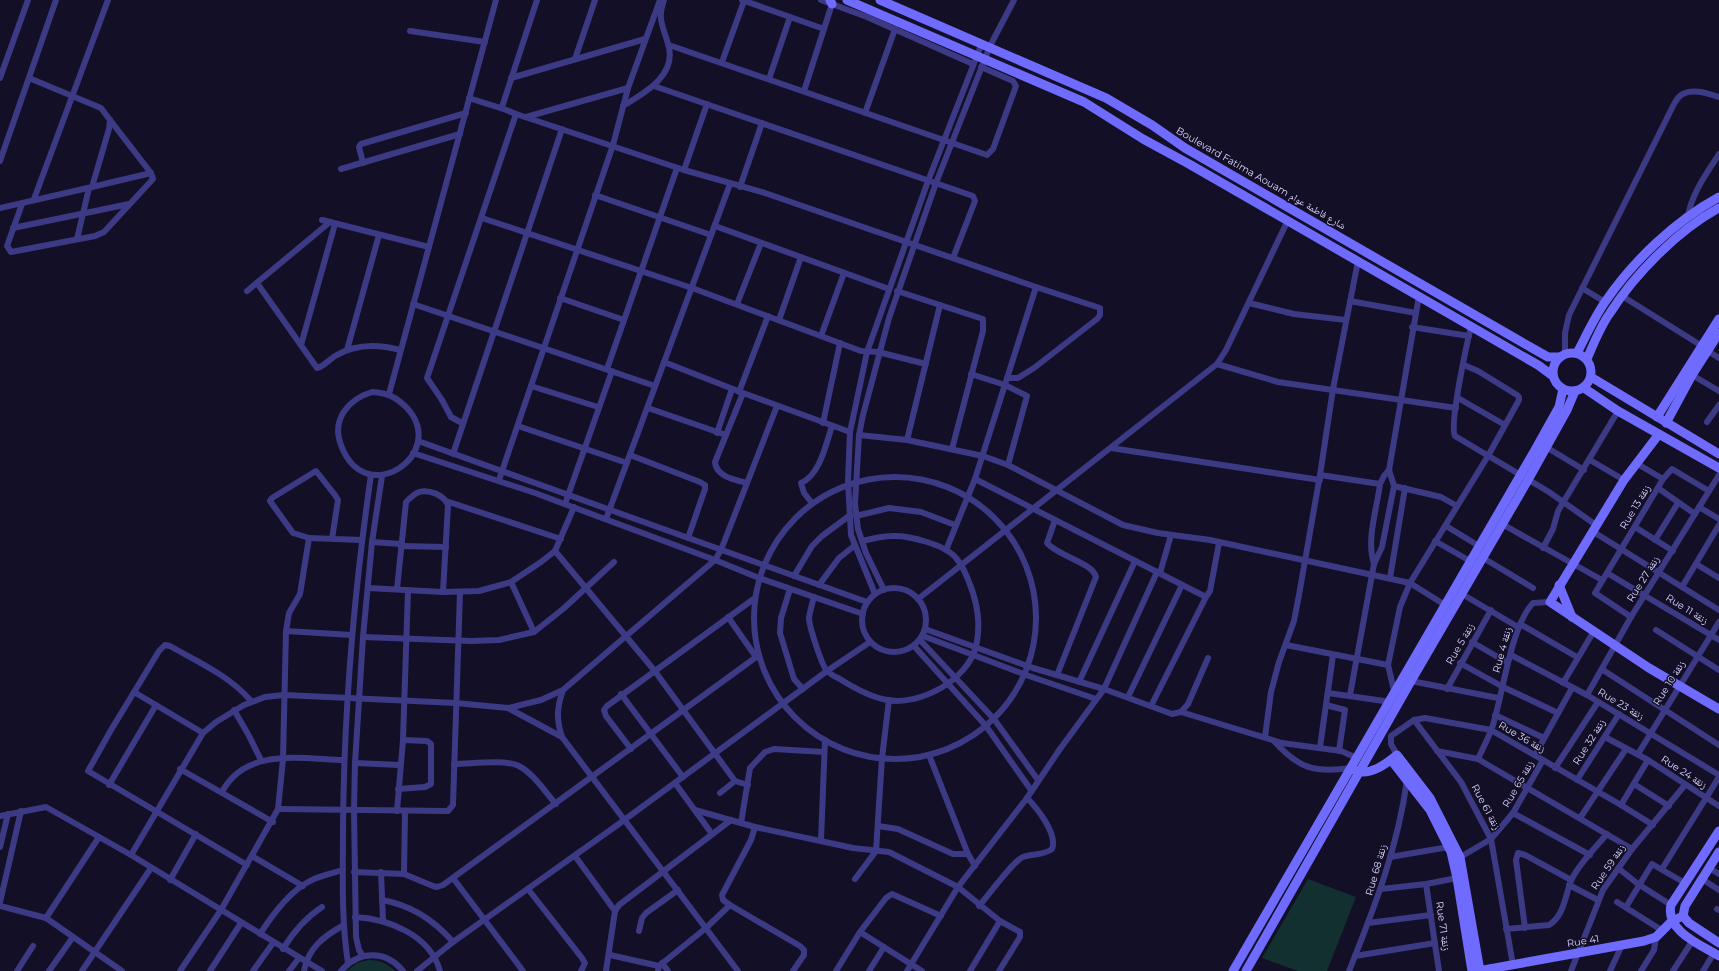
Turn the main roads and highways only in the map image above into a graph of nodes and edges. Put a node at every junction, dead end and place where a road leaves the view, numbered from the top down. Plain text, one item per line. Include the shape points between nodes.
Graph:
1 (847, 0) edge
2 (880, 0) edge
3 (952, 46) junction
4 (943, 51) road end
5 (1719, 197) edge
6 (1719, 208) edge
7 (1719, 320) edge
8 (1719, 333) edge
9 (1705, 349) junction
10 (1577, 354) junction
11 (1562, 356) junction
12 (1587, 359) junction
13 (1553, 376) junction
14 (1591, 377) junction
15 (1584, 388) junction
16 (1563, 389) junction
17 (1575, 391) junction
18 (1657, 417) junction
19 (1666, 423) junction
20 (1655, 432) junction
21 (1719, 454) edge
22 (1719, 468) edge
23 (1524, 477) junction
24 (1479, 552) junction
25 (1560, 585) junction
26 (1572, 617) junction
27 (1719, 709) edge
28 (1355, 770) junction
29 (1409, 776) junction
30 (1719, 831) edge
31 (1719, 852) edge
32 (1457, 859) junction
33 (1683, 916) junction
34 (1672, 921) junction
35 (1719, 943) edge
36 (1716, 954) edge
37 (1233, 971) edge
38 (1246, 971) edge
39 (1472, 971) edge
40 (1479, 971) edge

1 - 3 main road
2 - 11 main road, Boulevard Fatima Aouam شارع فاطمة عوام via 1110,100 1185,148 1548,357
3 - 4 main road
3 - 13 main road via 979,62 1092,106 1143,139 1288,220 1544,368
5 - 10 main road via 1688,217 1651,250 1605,302
6 - 12 main road via 1676,239 1645,268 1600,329
7 - 9 main road
8 - 9 main road
9 - 18 main road
9 - 19 main road
10 - 11 main road
10 - 12 main road
11 - 13 main road via 1554,366
12 - 14 main road
13 - 16 main road
14 - 15 main road
14 - 18 main road
15 - 17 main road
15 - 20 main road
16 - 17 main road
16 - 23 main road via 1559,407
17 - 23 main road via 1546,447
18 - 19 main road
19 - 21 main road
20 - 22 main road
20 - 25 main road
23 - 24 main road
23 - 24 main road via 1502,524
24 - 28 main road via 1462,594
24 - 28 main road via 1470,562 1357,758
25 - 26 main road
25 - 26 main road via 1550,602
26 - 27 main road
28 - 29 main road via 1369,772 1394,758
28 - 37 main road
28 - 38 main road
29 - 32 main road
29 - 32 main road via 1440,816
30 - 34 main road via 1671,905
31 - 33 main road via 1685,906
32 - 39 main road via 1457,878
32 - 40 main road
33 - 34 main road
33 - 35 main road
34 - 36 main road via 1681,932
34 - 40 main road, Rue 41 via 1660,934 1622,945

